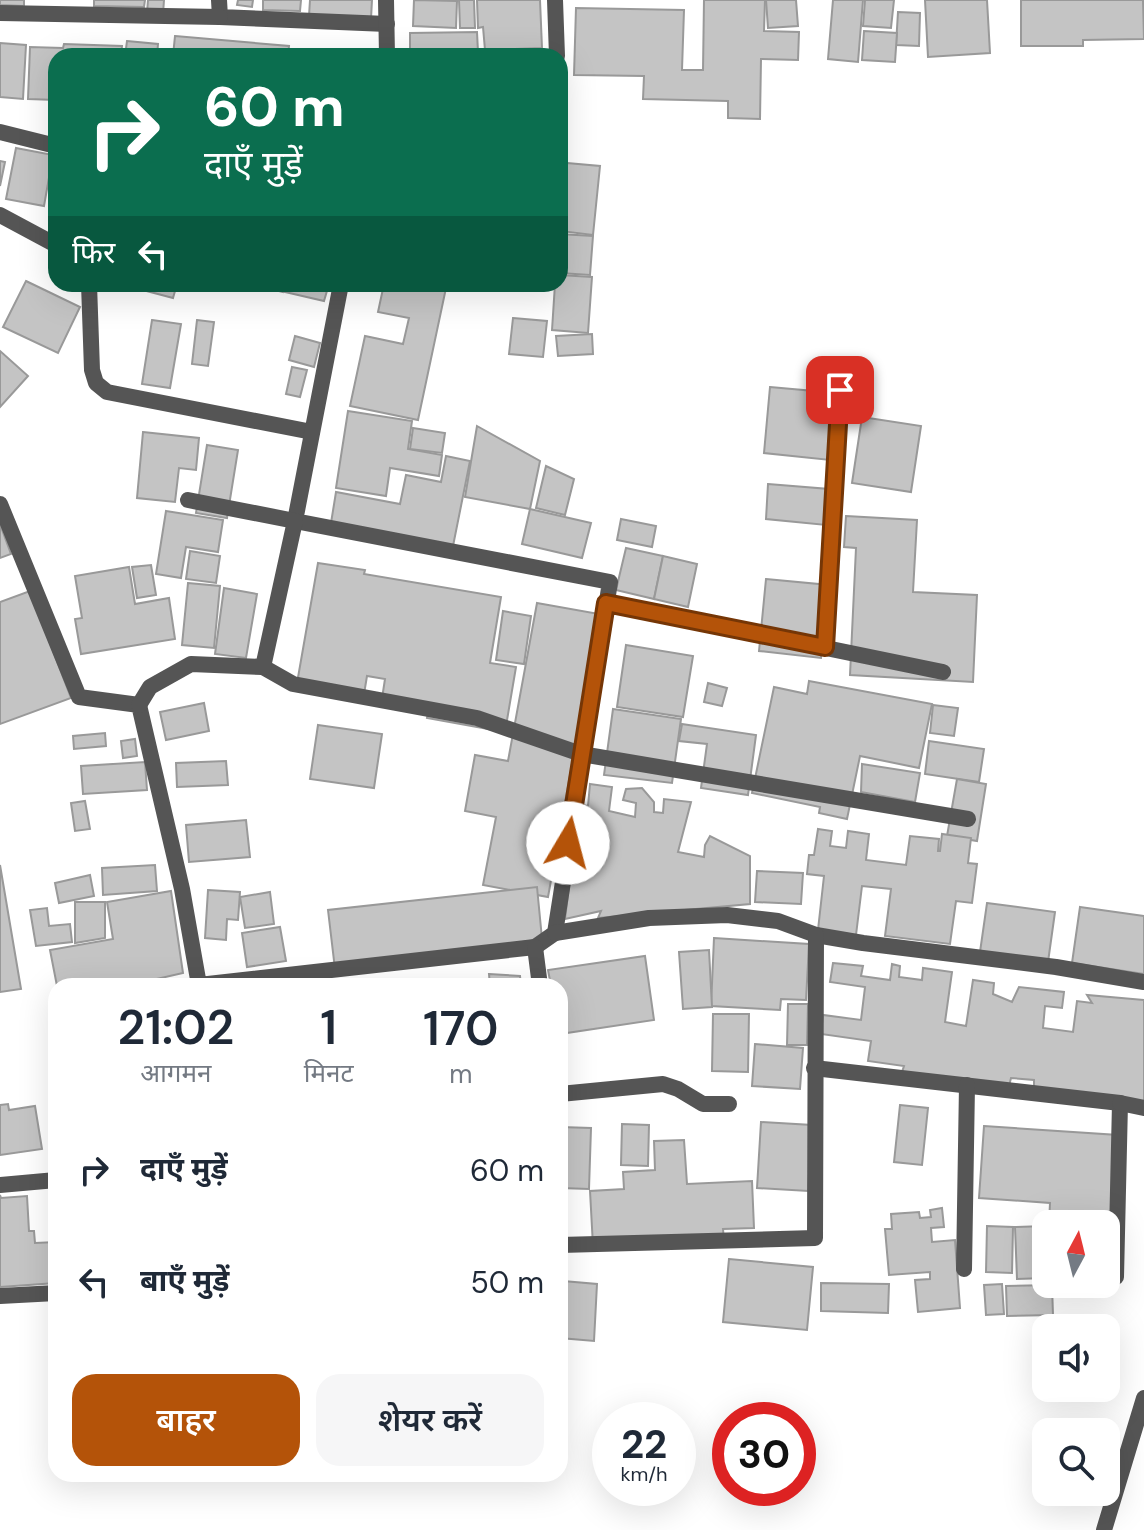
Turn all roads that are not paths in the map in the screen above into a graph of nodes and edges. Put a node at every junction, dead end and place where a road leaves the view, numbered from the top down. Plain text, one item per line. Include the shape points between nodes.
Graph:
1 (386, 0) edge
2 (555, 0) edge
3 (67, 7) edge
4 (219, 8) edge
5 (0, 13) edge
6 (387, 24) junction
7 (387, 48) edge
8 (557, 48) edge
9 (0, 132) edge
10 (48, 144) edge
11 (0, 215) edge
12 (48, 241) edge
13 (89, 292) edge
14 (339, 292) edge
15 (840, 390) dead end
16 (312, 432) junction
17 (188, 500) dead end
18 (0, 504) edge
19 (295, 521) junction
20 (606, 603) junction
21 (825, 647) junction
22 (263, 667) junction
23 (943, 672) dead end
24 (139, 705) junction
25 (581, 754) junction
26 (968, 819) dead end
27 (555, 933) junction
28 (816, 935) junction
29 (535, 947) junction
30 (197, 978) edge
31 (267, 978) edge
32 (539, 978) edge
33 (1144, 982) edge
34 (814, 1068) junction
35 (967, 1085) junction
36 (568, 1093) edge
37 (1120, 1103) junction
38 (729, 1104) dead end
39 (1144, 1108) edge
40 (48, 1181) edge
41 (0, 1185) edge
42 (1118, 1210) edge
43 (568, 1245) edge
44 (964, 1269) dead end
45 (48, 1293) edge
46 (0, 1296) edge
47 (1144, 1398) edge
48 (1104, 1530) edge

1 - 6 street
2 - 8 street
3 - 4 street
3 - 5 street
4 - 6 street
6 - 7 street
9 - 10 street
11 - 12 street
13 - 16 street via 92,370 96,383 107,392
14 - 16 street
15 - 21 street
16 - 19 street
17 - 19 street
18 - 24 street via 79,697
19 - 20 street via 610,582
19 - 22 street
20 - 21 street
20 - 25 street
21 - 23 street
22 - 24 street via 191,664 150,687
22 - 25 street via 293,684 477,718
24 - 30 street via 182,889
25 - 26 street
25 - 27 street
27 - 28 street via 649,918 727,915 778,921
27 - 29 street
28 - 33 street
28 - 34 street
29 - 31 street
29 - 32 street
34 - 35 street
34 - 43 street via 815,1238
35 - 37 street
35 - 44 street
36 - 38 street via 663,1084 695,1102
37 - 39 street
37 - 42 street
40 - 41 street
45 - 46 street
47 - 48 street

